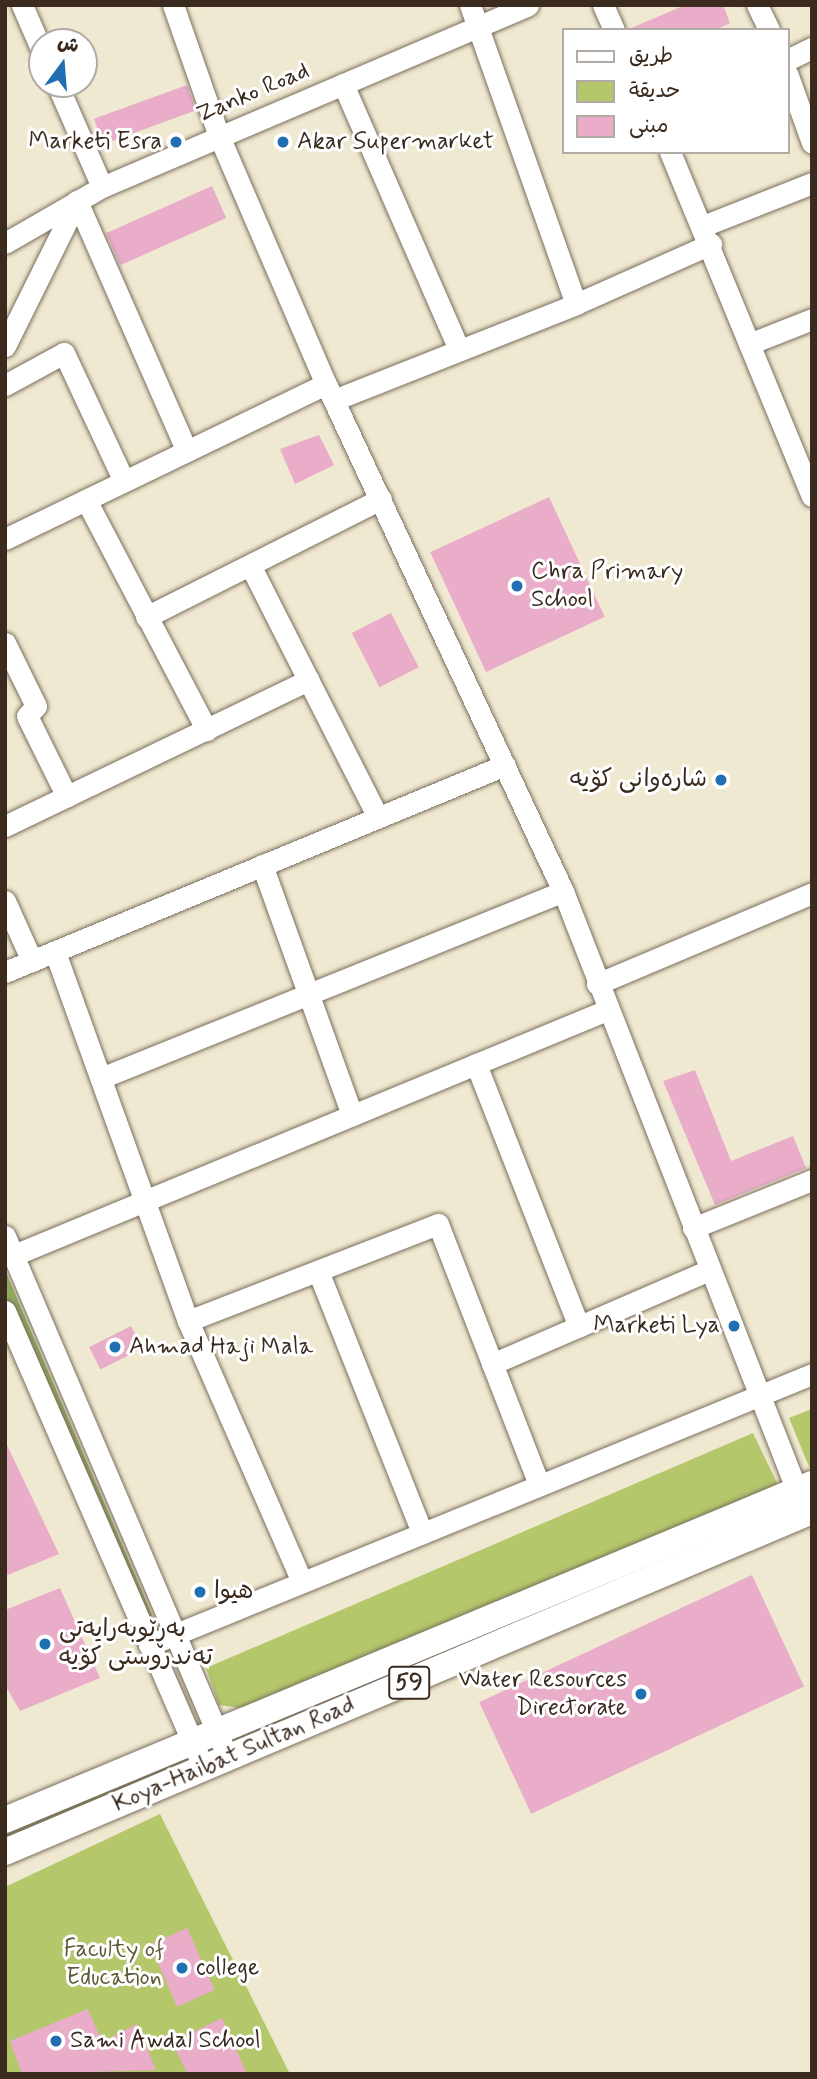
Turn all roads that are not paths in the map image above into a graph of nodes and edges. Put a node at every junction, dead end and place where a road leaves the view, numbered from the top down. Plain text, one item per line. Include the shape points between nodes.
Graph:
1 (22, 5) edge
2 (470, 5) edge
3 (528, 5) edge
4 (603, 5) edge
5 (757, 5) edge
6 (175, 6) edge
7 (478, 26) junction
8 (32, 28) edge
9 (613, 28) edge
10 (768, 28) edge
11 (812, 48) edge
12 (789, 59) edge
13 (789, 79) edge
14 (343, 84) junction
15 (63, 98) edge
16 (219, 136) junction
17 (812, 143) edge
18 (671, 154) edge
19 (812, 183) edge
20 (102, 187) junction
21 (77, 201) junction
22 (707, 235) junction
23 (5, 243) edge
24 (576, 304) junction
25 (812, 319) edge
26 (749, 344) junction
27 (5, 346) edge
28 (459, 350) junction
29 (5, 385) edge
30 (330, 392) junction
31 (187, 451) junction
32 (124, 481) junction
33 (812, 496) edge
34 (381, 499) junction
35 (86, 500) junction
36 (5, 539) edge
37 (250, 565) junction
38 (146, 617) junction
39 (5, 643) edge
40 (309, 680) junction
41 (207, 730) junction
42 (505, 765) junction
43 (67, 797) junction
44 (378, 817) junction
45 (5, 826) edge
46 (262, 865) junction
47 (563, 891) junction
48 (812, 893) edge
49 (5, 901) edge
50 (55, 952) junction
51 (32, 961) junction
52 (5, 972) edge
53 (597, 984) junction
54 (309, 995) junction
55 (607, 1010) junction
56 (477, 1064) junction
57 (100, 1078) junction
58 (352, 1115) junction
59 (812, 1180) edge
60 (145, 1201) junction
61 (693, 1228) junction
62 (10, 1245) edge
63 (709, 1270) junction
64 (318, 1271) junction
65 (5, 1311) edge
66 (188, 1321) junction
67 (579, 1327) junction
68 (492, 1364) junction
69 (812, 1374) edge
70 (759, 1394) junction
71 (539, 1485) junction
72 (807, 1495) edge
73 (422, 1533) junction
74 (302, 1582) junction
75 (172, 1636) junction
76 (149, 1645) junction
77 (222, 1744) junction
78 (197, 1754) junction
79 (5, 1820) edge
80 (5, 1852) edge

1 - 8 street
2 - 7 street
3 - 7 street, Zanko Road
4 - 9 street
5 - 10 street
6 - 16 street
7 - 14 street, Zanko Road
7 - 24 street
11 - 12 street
13 - 17 street
14 - 16 street, Zanko Road
14 - 28 street
15 - 20 street
16 - 20 street, Zanko Road
16 - 30 street
18 - 22 street
19 - 22 street
20 - 21 street, Zanko Road
21 - 23 street, Zanko Road
21 - 27 street
21 - 31 street
22 - 24 street
22 - 26 street
24 - 28 street
25 - 26 street
26 - 33 street
28 - 30 street
29 - 32 street via 64,353
30 - 31 street
30 - 34 street
31 - 32 street
32 - 35 street
34 - 37 street
34 - 42 street
35 - 36 street
35 - 38 street
37 - 38 street
37 - 40 street
38 - 41 street
39 - 43 street via 36,706 27,716
40 - 41 street
40 - 44 street
41 - 43 street
42 - 44 street
42 - 47 street
43 - 45 street
44 - 46 street
46 - 50 street
46 - 54 street
47 - 53 street
47 - 54 street
48 - 53 street
49 - 51 street
50 - 51 street
50 - 57 street
51 - 52 street
53 - 55 street
54 - 57 street
54 - 58 street
55 - 56 street
55 - 61 street
56 - 58 street
56 - 67 street
57 - 60 street
58 - 60 street
59 - 61 street
60 - 62 street
60 - 66 street
61 - 63 street
62 - 75 street
63 - 67 street
63 - 70 street
64 - 66 street
64 - 68 street via 438,1224
64 - 73 street
65 - 76 street
66 - 74 street
67 - 68 street
68 - 71 street
69 - 70 street
70 - 71 street
70 - 72 street
71 - 73 street
72 - 77 main road, Koya-Haibat Sultan Road / 59
73 - 74 street
74 - 75 street
75 - 76 street
75 - 77 street
76 - 78 street
77 - 78 main road, Koya-Haibat Sultan Road / 59
78 - 79 main road, Koya-Haibat Sultan Road / 59
78 - 80 main road, Koya-Haibat Sultan Road / 59

